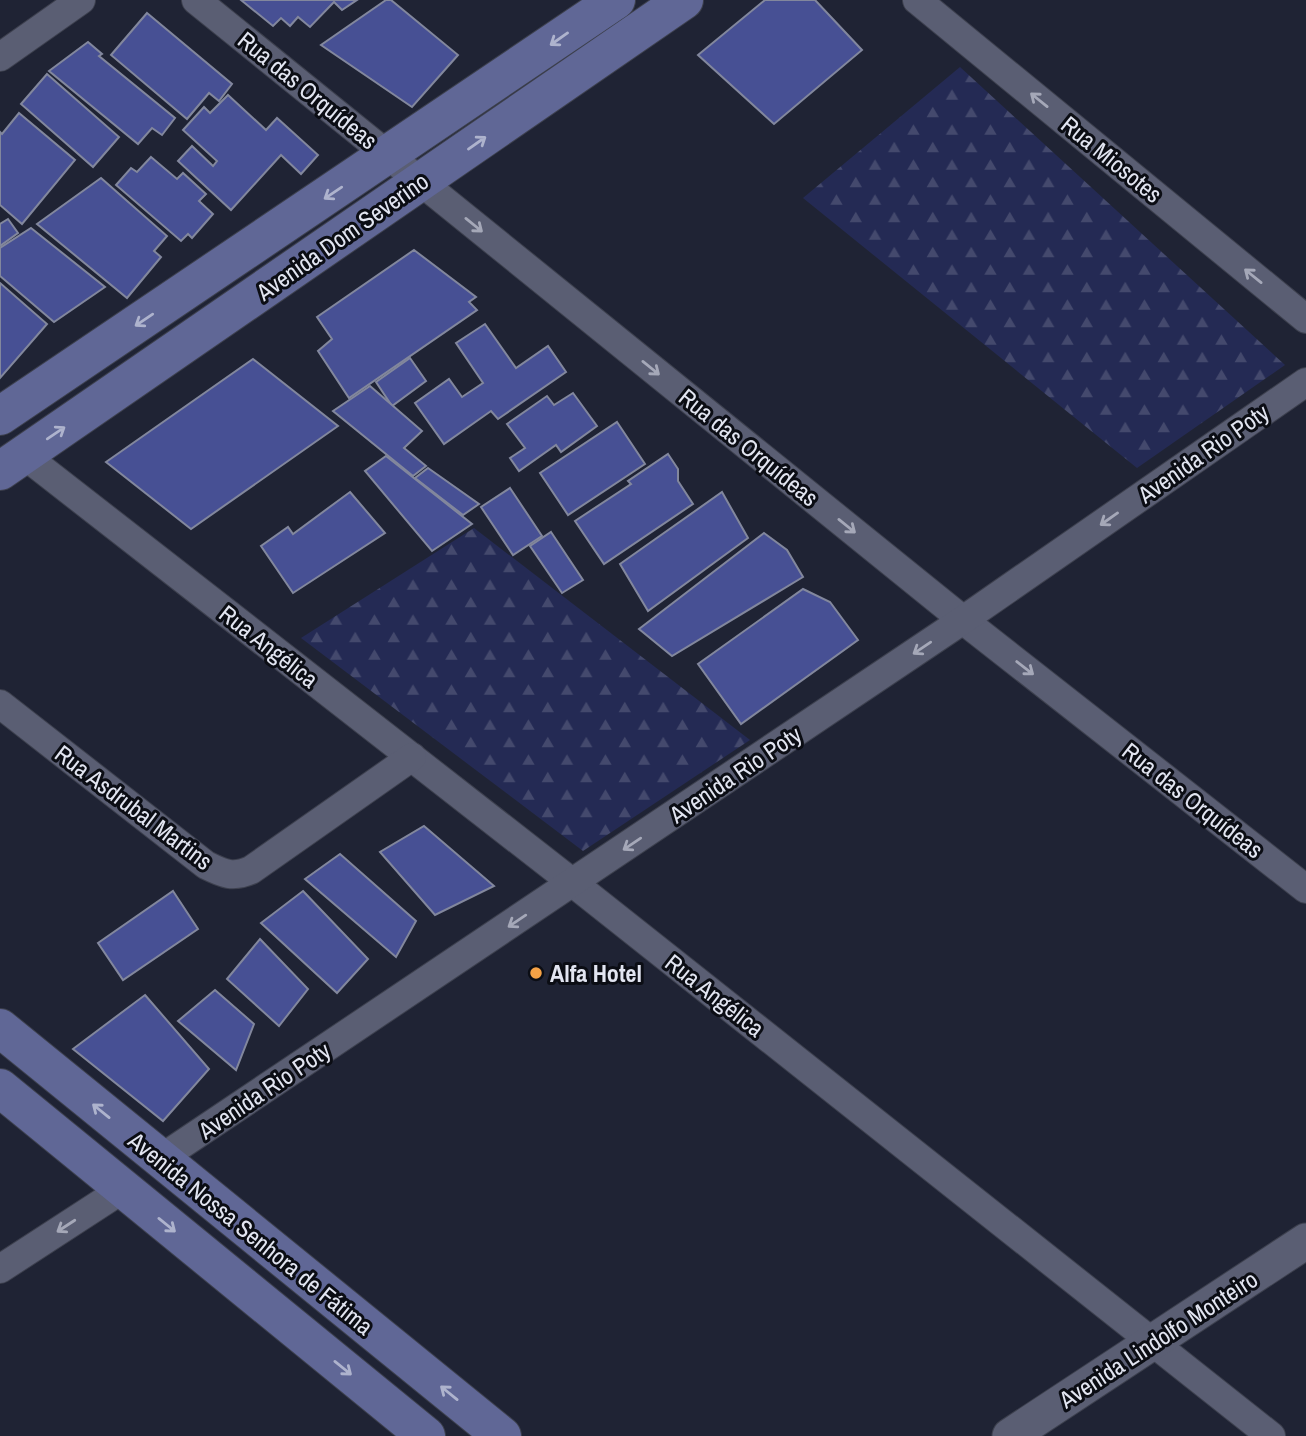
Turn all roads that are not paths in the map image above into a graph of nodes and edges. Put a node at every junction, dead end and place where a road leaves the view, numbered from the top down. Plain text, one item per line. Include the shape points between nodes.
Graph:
1 (81, 0) edge
2 (196, 0) edge
3 (616, 0) edge
4 (684, 0) edge
5 (917, 0) edge
6 (0, 57) edge
7 (389, 155) junction
8 (421, 182) junction
9 (1306, 319) edge
10 (1306, 382) edge
11 (0, 416) edge
12 (12, 463) edge
13 (963, 620) junction
14 (0, 704) edge
15 (412, 757) junction
16 (573, 883) junction
17 (1306, 888) edge
18 (0, 1028) edge
19 (0, 1088) edge
20 (160, 1159) junction
21 (123, 1189) junction
22 (1306, 1241) edge
23 (0, 1269) edge
24 (1154, 1342) junction
25 (426, 1436) edge
26 (502, 1436) edge
27 (1010, 1436) edge
28 (1271, 1436) edge

1 - 6 street
2 - 7 street, Rua das Orquídeas
3 -> 7 main road, Avenida Dom Severino
8 -> 4 main road, Avenida Dom Severino
9 -> 5 street, Rua Miosotes
7 - 8 street, Rua das Orquídeas
7 -> 11 main road, Avenida Dom Severino
12 -> 8 main road, Avenida Dom Severino
8 -> 13 street, Rua das Orquídeas
10 -> 13 street, Avenida Rio Poty
12 - 15 street, Rua Angélica
13 -> 16 street, Avenida Rio Poty
13 -> 17 street, Rua das Orquídeas
14 - 15 street, Rua Asdrubal Martins via 206,865 237,877
15 - 16 street, Rua Angélica
16 -> 20 street, Avenida Rio Poty
16 - 24 street, Rua Angélica
20 -> 18 main road, Avenida Nossa Senhora de Fátima
19 - 21 main road, Avenida Nossa Senhora de Fátima
26 -> 20 main road, Avenida Nossa Senhora de Fátima
21 -> 23 street
21 -> 25 main road, Avenida Nossa Senhora de Fátima
22 - 24 street, Avenida Lindolfo Monteiro
24 - 27 street, Avenida Lindolfo Monteiro
24 - 28 street, Rua Angélica

